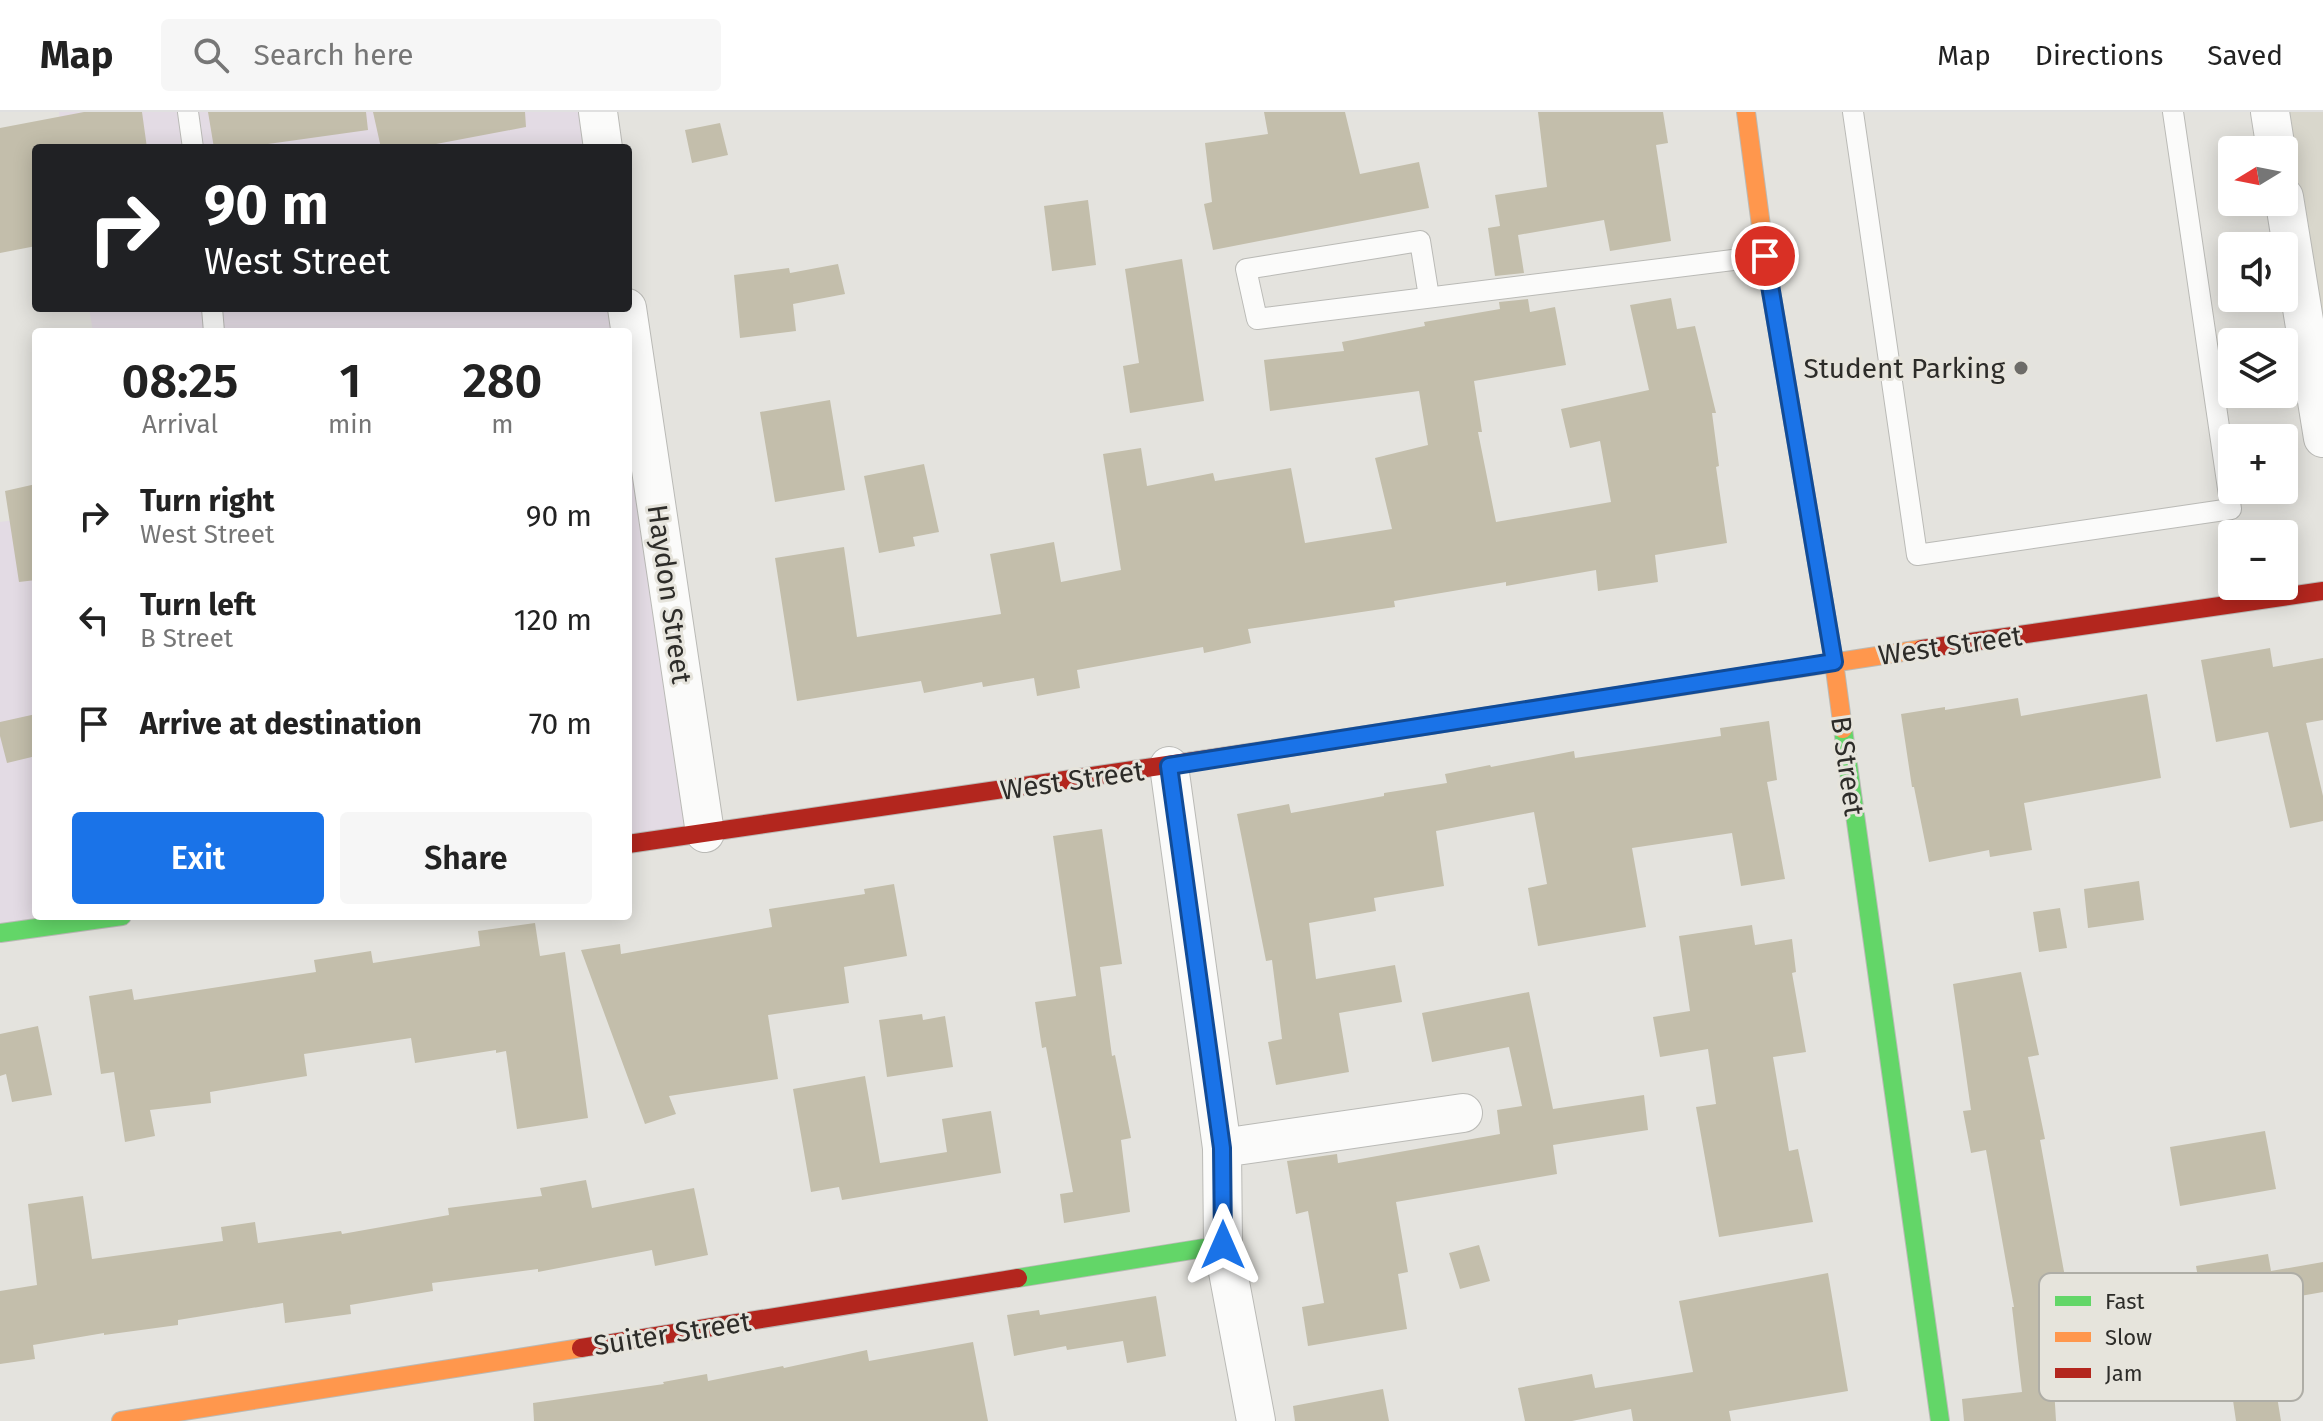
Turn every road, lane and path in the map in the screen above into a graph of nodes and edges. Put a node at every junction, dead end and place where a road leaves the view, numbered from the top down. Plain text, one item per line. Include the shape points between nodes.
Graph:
1 (188, 112) edge
2 (598, 112) edge
3 (1746, 112) edge
4 (1853, 112) edge
5 (2173, 112) edge
6 (2270, 112) edge
7 (2274, 136) edge
8 (192, 144) edge
9 (602, 144) edge
10 (2287, 216) edge
11 (1765, 256) junction
12 (1429, 297) junction
13 (632, 342) edge
14 (2323, 438) edge
15 (2323, 591) edge
16 (1834, 662) junction
17 (1169, 766) junction
18 (705, 833) junction
19 (632, 843) edge
20 (93, 920) edge
21 (0, 933) edge
22 (1463, 1113) dead end
23 (1222, 1148) junction
24 (1223, 1245) junction
25 (121, 1421) edge
26 (1256, 1421) edge
27 (1940, 1421) edge

1 - 8 lane
2 - 9 street
3 - 11 street, B Street
4 - 5 lane via 1917,555 2231,509
6 - 7 street
10 - 14 street
11 - 12 lane
11 - 16 street, B Street
12 - 12 lane via 1257,319 1246,269 1420,241
13 - 18 street, Haydon Street
15 - 16 street, West Street
16 - 17 street, West Street
16 - 27 street, B Street
17 - 18 street, West Street
17 - 23 street
18 - 19 street, West Street
20 - 21 street
22 - 23 street
23 - 24 street
24 - 25 street, Suiter Street
24 - 26 street

